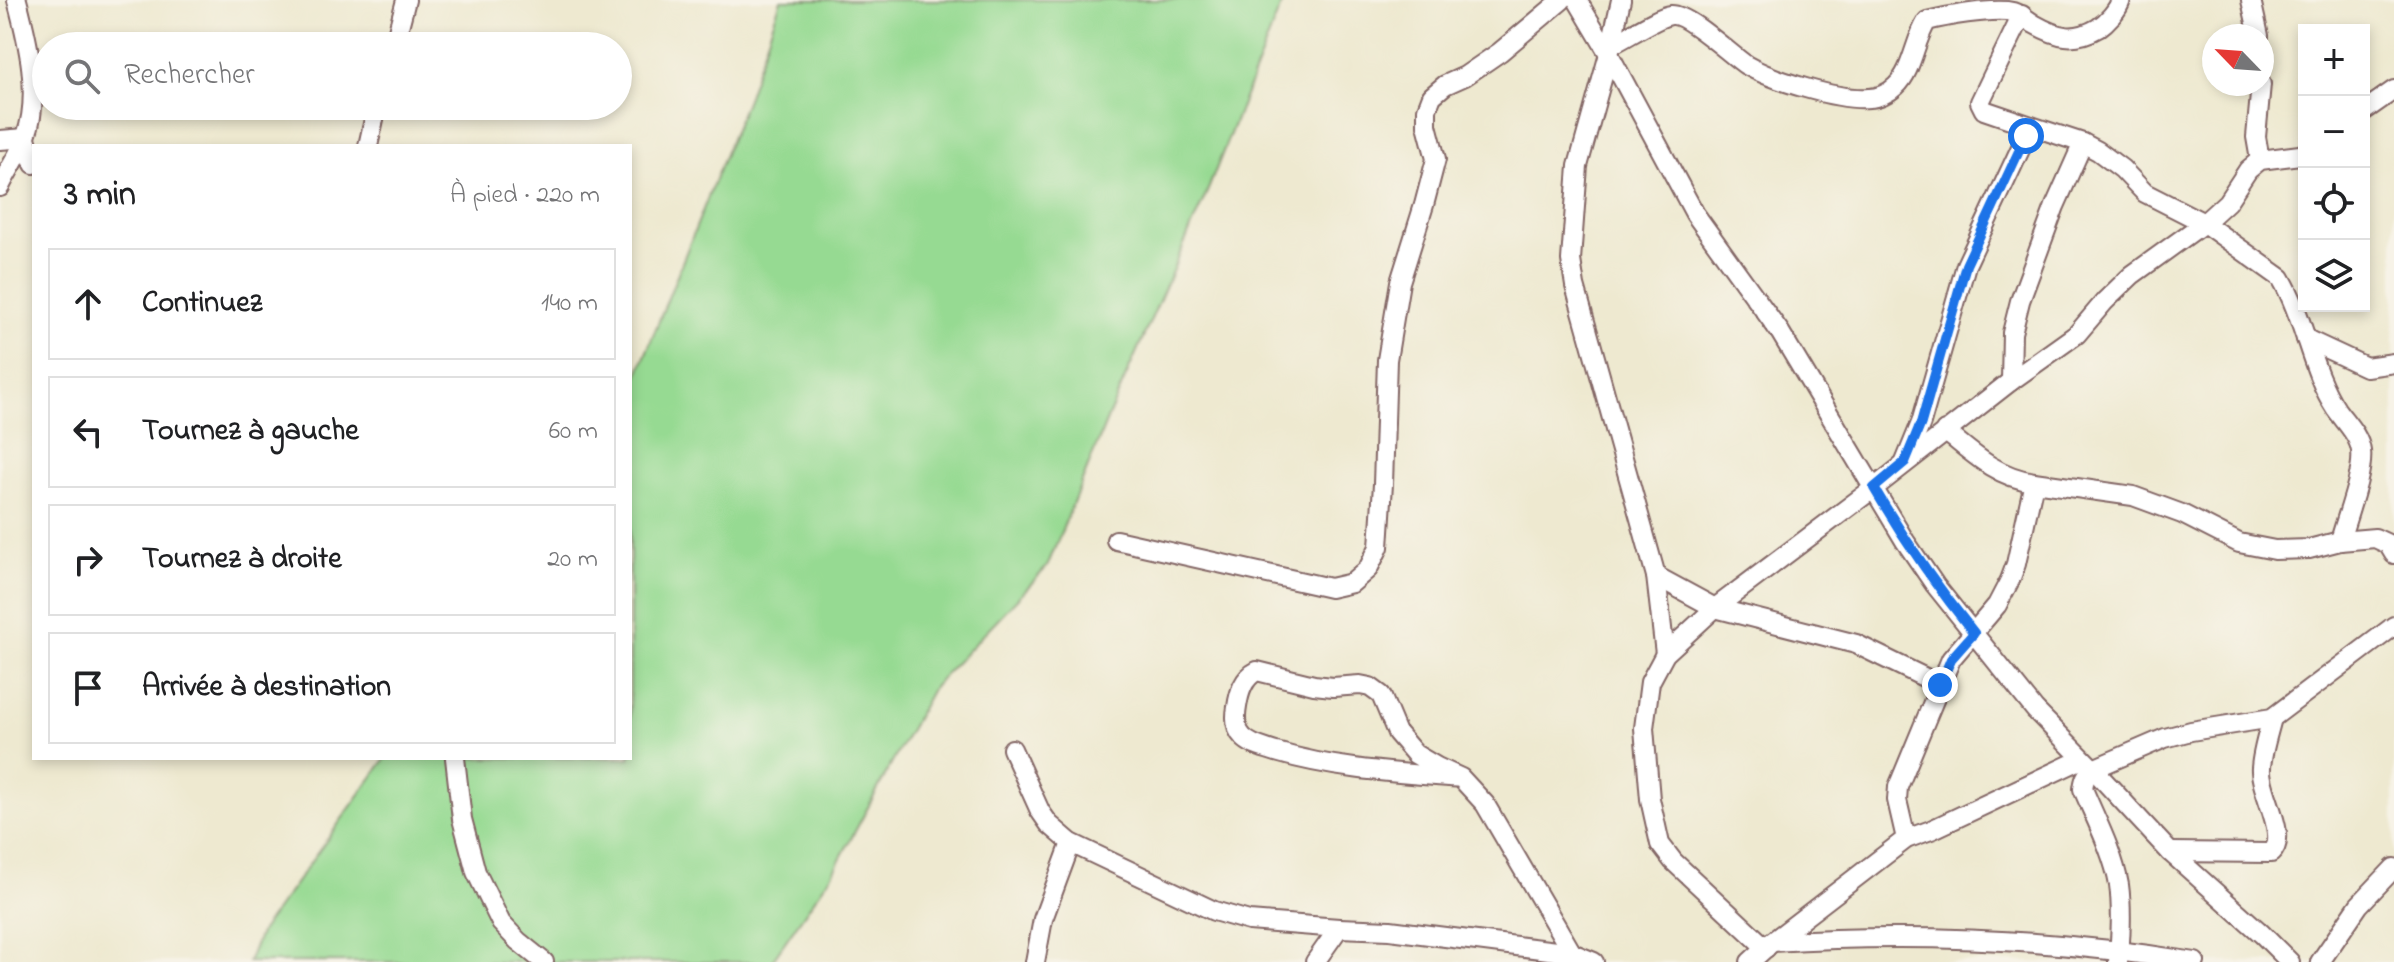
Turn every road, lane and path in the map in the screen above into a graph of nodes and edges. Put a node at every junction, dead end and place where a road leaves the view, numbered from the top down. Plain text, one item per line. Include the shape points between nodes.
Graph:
1 (406, 0) edge
2 (1562, 0) edge
3 (1577, 0) edge
4 (1621, 0) edge
5 (2121, 0) edge
6 (2251, 0) edge
7 (19, 1) edge
8 (2022, 15) junction
9 (2256, 24) edge
10 (398, 32) edge
11 (1610, 50) junction
12 (32, 81) edge
13 (2394, 90) edge
14 (2260, 96) edge
15 (2370, 107) edge
16 (32, 112) edge
17 (374, 120) edge
18 (2031, 126) junction
19 (26, 138) junction
20 (0, 140) edge
21 (2083, 143) junction
22 (368, 144) edge
23 (2298, 155) edge
24 (32, 158) edge
25 (2260, 160) junction
26 (0, 187) edge
27 (2204, 223) junction
28 (2306, 339) junction
29 (2394, 363) edge
30 (2011, 381) junction
31 (1945, 431) junction
32 (1905, 462) junction
33 (2034, 482) junction
34 (1874, 488) junction
35 (1116, 540) dead end
36 (2340, 541) junction
37 (2394, 554) edge
38 (1656, 576) junction
39 (1715, 608) junction
40 (2394, 626) edge
41 (1974, 633) junction
42 (1665, 654) junction
43 (1940, 685) junction
44 (2272, 718) junction
45 (1012, 749) dead end
46 (455, 760) edge
47 (2088, 764) junction
48 (1461, 778) junction
49 (1906, 839) junction
50 (1071, 843) junction
51 (2170, 852) junction
52 (2394, 868) edge
53 (1339, 928) junction
54 (1769, 945) junction
55 (1572, 953) junction
56 (2119, 956) edge
57 (544, 962) edge
58 (1035, 962) edge
59 (1315, 962) edge
60 (1594, 962) edge
61 (1750, 962) edge
62 (2195, 962) edge
63 (2290, 962) edge
64 (2320, 962) edge

1 - 10 street
2 - 35 street via 1500,52 1445,85 1427,109 1436,159 1400,282 1387,360 1379,547 1368,569 1352,583 1330,588
3 - 11 street
4 - 11 street
5 - 8 street via 2101,26 2083,35 2062,37
6 - 9 street
7 - 12 street
8 - 11 street via 2007,11 1927,21 1899,84 1868,98 1791,85 1746,65 1677,16 1661,18
8 - 18 street via 1980,102 1984,110
11 - 34 street via 1695,214 1780,332
11 - 38 street via 1578,166 1571,260
13 - 15 street
14 - 25 street
16 - 19 street
17 - 22 street
18 - 21 street
18 - 32 street via 1966,265
19 - 20 street
19 - 24 street
19 - 26 street
21 - 27 street via 2122,169 2145,193
21 - 30 street via 2020,301 2012,333
23 - 25 street
25 - 27 street
27 - 28 street via 2281,278
27 - 30 street via 2132,275 2077,334
28 - 29 street via 2366,367
28 - 36 street via 2332,403 2361,450 2362,464
30 - 31 street
31 - 32 street
31 - 33 street via 1991,468
32 - 34 street
33 - 36 street via 2133,496 2239,543 2263,548 2309,549
33 - 41 street via 2010,580
34 - 39 street
34 - 41 street via 1935,585
36 - 37 street via 2375,538
38 - 39 street
38 - 42 street
39 - 42 street
39 - 43 street via 1856,644
40 - 44 street
41 - 43 street via 1951,659
41 - 47 street via 2035,710
42 - 54 street via 1650,682 1644,728 1660,844
43 - 49 street via 1898,787
44 - 47 street via 2178,734
44 - 51 street via 2261,779 2279,837 2275,849
45 - 50 street via 1040,811
46 - 57 street via 462,819 476,872 501,923
47 - 49 street
47 - 51 street
47 - 56 street via 2083,789 2119,886
48 - 48 street via 1415,754 1397,733 1381,695 1370,687 1314,685 1257,671 1244,683 1236,724 1253,744 1355,770
48 - 55 street via 1485,804
49 - 54 street
50 - 53 street via 1214,911 1249,921
50 - 58 street via 1043,919
51 - 63 street
52 - 64 street via 2359,905
53 - 55 street
53 - 59 street
54 - 56 street via 1886,937
54 - 61 street
55 - 60 street
56 - 62 street

